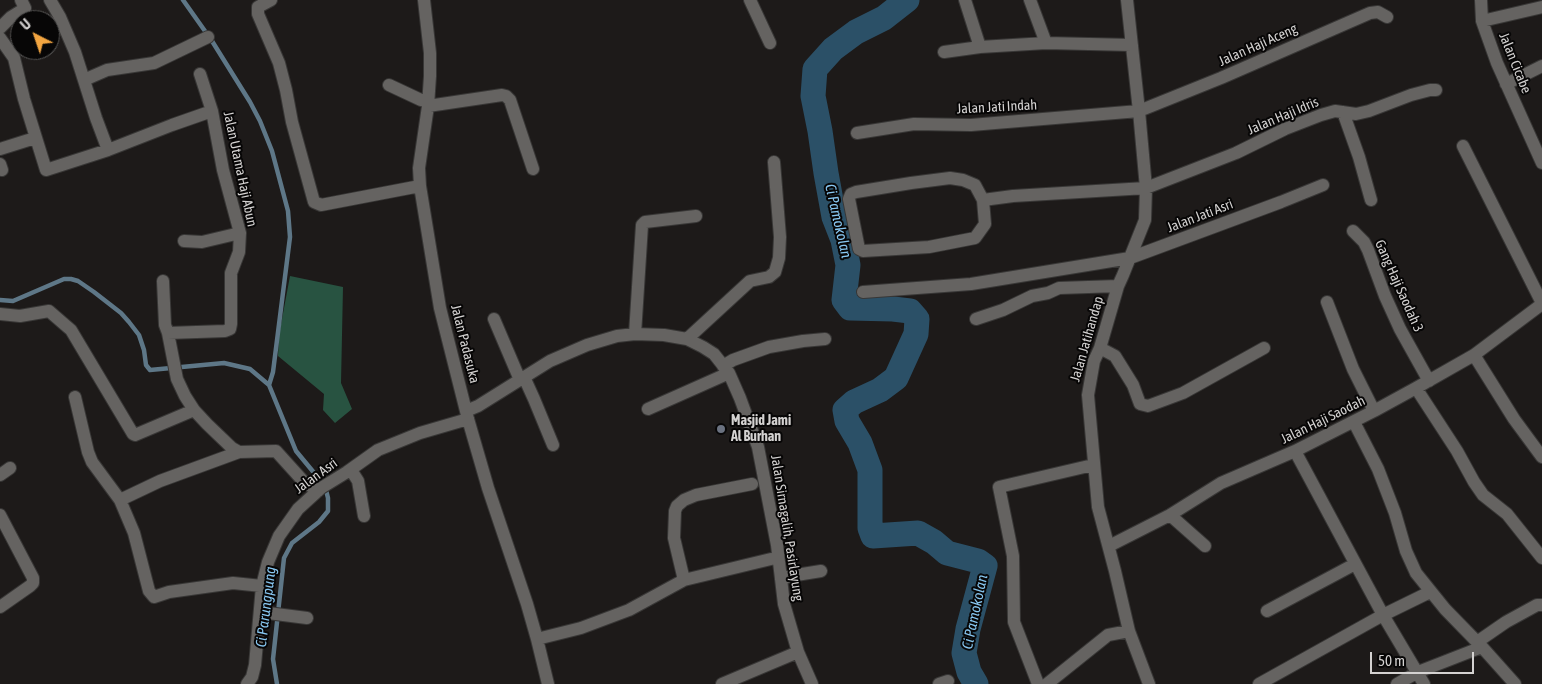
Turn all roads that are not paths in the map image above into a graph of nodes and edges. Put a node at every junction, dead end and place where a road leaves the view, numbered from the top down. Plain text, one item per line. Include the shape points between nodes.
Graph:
1 (21, 0) edge
2 (50, 0) edge
3 (271, 0) edge
4 (424, 0) edge
5 (750, 0) edge
6 (965, 0) edge
7 (1030, 0) edge
8 (1127, 0) edge
9 (1481, 0) edge
10 (1542, 7) edge
11 (1387, 17) dead end
12 (1482, 21) junction
13 (0, 28) edge
14 (208, 37) dead end
15 (0, 38) edge
16 (770, 43) dead end
17 (1046, 43) junction
18 (1132, 45) junction
19 (980, 47) junction
20 (944, 52) dead end
21 (1542, 66) edge
22 (200, 74) dead end
23 (84, 80) junction
24 (1506, 84) junction
25 (389, 85) dead end
26 (1436, 90) dead end
27 (428, 104) junction
28 (212, 111) junction
29 (1139, 111) junction
30 (1343, 112) junction
31 (857, 133) dead end
32 (35, 138) junction
33 (1463, 146) dead end
34 (0, 149) edge
35 (108, 150) junction
36 (774, 162) dead end
37 (1542, 163) edge
38 (532, 170) dead end
39 (1323, 185) dead end
40 (420, 186) junction
41 (1146, 188) junction
42 (983, 200) junction
43 (1371, 200) dead end
44 (696, 216) dead end
45 (1353, 231) dead end
46 (240, 233) junction
47 (184, 241) dead end
48 (1130, 258) junction
49 (163, 281) dead end
50 (1118, 286) junction
51 (863, 292) dead end
52 (1327, 302) dead end
53 (1542, 303) edge
54 (0, 314) edge
55 (494, 319) dead end
56 (976, 319) dead end
57 (168, 333) junction
58 (635, 334) junction
59 (686, 339) junction
60 (825, 339) dead end
61 (1100, 348) junction
62 (1264, 348) dead end
63 (1474, 356) junction
64 (726, 369) junction
65 (522, 379) junction
66 (1429, 381) junction
67 (1416, 388) junction
68 (75, 397) dead end
69 (648, 409) dead end
70 (194, 410) junction
71 (1374, 412) junction
72 (467, 415) junction
73 (1354, 422) junction
74 (553, 445) dead end
75 (1295, 451) junction
76 (239, 452) junction
77 (1542, 457) edge
78 (1093, 465) junction
79 (351, 470) junction
80 (752, 484) dead end
81 (324, 487) junction
82 (120, 500) junction
83 (1170, 515) junction
84 (364, 516) dead end
85 (0, 518) edge
86 (1109, 546) junction
87 (1205, 546) dead end
88 (1542, 558) edge
89 (771, 559) dead end
90 (1355, 564) junction
91 (821, 571) dead end
92 (781, 579) junction
93 (684, 580) junction
94 (262, 586) junction
95 (1430, 592) junction
96 (1542, 605) edge
97 (0, 608) edge
98 (1267, 611) dead end
99 (260, 612) junction
100 (1383, 615) junction
101 (307, 618) dead end
102 (1129, 631) junction
103 (538, 639) junction
104 (1480, 644) junction
105 (798, 652) junction
106 (1418, 672) junction
107 (247, 684) edge
108 (548, 684) edge
109 (722, 684) edge
110 (812, 684) edge
111 (1038, 684) edge
112 (1047, 684) edge
113 (1149, 684) edge
114 (1259, 684) edge
115 (1397, 684) edge
116 (1424, 684) edge
117 (1515, 684) edge

1 - 13 street via 25,8
2 - 23 street via 75,52
3 - 40 street via 258,7 258,14 279,63 314,202 321,205
4 - 27 street, Jalan Padasuka via 430,54
5 - 16 street
6 - 19 street
7 - 17 street
8 - 18 street, Jalan Jatihandap
9 - 12 street, Jalan Cicabe
10 - 12 street
11 - 29 street, Jalan Haji Aceng via 1370,12
12 - 24 street, Jalan Cicabe
14 - 23 street via 154,64 107,70
15 - 32 street via 14,58
17 - 18 street
17 - 19 street
18 - 29 street, Jalan Jatihandap
19 - 20 street
21 - 24 street
22 - 28 street, Jalan Utama Haji Abun
23 - 35 street
24 - 37 street, Jalan Cicabe
25 - 27 street
26 - 30 street, Jalan Haji Idris via 1411,95 1369,111
27 - 38 street via 506,96
27 - 40 street, Jalan Padasuka
28 - 35 street
28 - 46 street, Jalan Utama Haji Abun
29 - 31 street, Jalan Jati Indah via 971,124 914,124
29 - 41 street, Jalan Jatihandap
30 - 41 street, Jalan Haji Idris via 1335,111 1305,121 1236,153
30 - 43 street
32 - 34 street
32 - 35 street via 46,170
33 - 53 street
36 - 59 street via 780,237 776,272 750,281
39 - 48 street, Jalan Jati Asri
40 - 72 street, Jalan Padasuka via 440,308
41 - 42 street, Jalan Haji Idris
41 - 48 street, Jalan Jatihandap via 1145,220
42 - 42 street via 975,185 950,178 856,192 849,199 858,247 863,251 929,247 974,239 985,224
44 - 58 street via 642,225
45 - 66 street, Gang Haji Saodah 3 via 1364,242 1400,329
46 - 47 street via 202,242
46 - 57 street, Jalan Utama Haji Abun via 239,252 231,273 230,329
48 - 50 street, Jalan Jatihandap
48 - 51 street, Jalan Jati Asri via 971,284
49 - 57 street
50 - 56 street via 1060,288
50 - 61 street, Jalan Jatihandap
52 - 71 street
53 - 63 street, Jalan Haji Saodah
54 - 70 street via 20,316 49,311 71,330 135,435
55 - 65 street
57 - 70 street via 177,379
58 - 59 street, Jalan Sirnagalih, Pasirlayung
58 - 65 street, Jalan Sirnagalih, Pasirlayung via 605,339 570,352
59 - 64 street, Jalan Sirnagalih, Pasirlayung via 714,354
60 - 64 street via 769,347 733,360
61 - 62 street via 1115,356 1133,385 1140,404 1148,406 1183,393
61 - 78 street, Jalan Jatihandap via 1088,395
63 - 66 street, Jalan Haji Saodah
63 - 77 street
64 - 69 street
64 - 92 street, Jalan Sirnagalih, Pasirlayung via 758,446 778,545
65 - 72 street, Jalan Sirnagalih, Pasirlayung
65 - 74 street
66 - 67 street, Jalan Haji Saodah
67 - 71 street, Jalan Haji Saodah
67 - 88 street via 1483,495 1506,514
68 - 82 street via 92,462
70 - 76 street via 225,443
71 - 73 street, Jalan Haji Saodah
72 - 79 street, Jalan Asri via 378,450
72 - 103 street, Jalan Padasuka
73 - 75 street, Jalan Haji Saodah
73 - 95 street via 1378,469 1416,574
75 - 83 street, Jalan Haji Saodah via 1221,483
75 - 90 street
76 - 81 street via 276,451 304,482
76 - 82 street via 160,481
78 - 86 street, Jalan Jatihandap via 1098,507
78 - 111 street via 999,487 1013,556 1014,622
79 - 81 street, Jalan Asri
79 - 84 street via 358,481
80 - 93 street via 696,495 677,506 674,511 674,538
81 - 94 street, Jalan Asri via 298,509 278,536
82 - 94 street via 134,533 148,591 154,597 234,583
83 - 86 street, Jalan Haji Saodah
83 - 87 street
85 - 97 street via 32,583
86 - 102 street, Jalan Jatihandap
89 - 93 street
90 - 98 street
90 - 100 street
91 - 92 street
92 - 105 street, Jalan Sirnagalih, Pasirlayung via 784,604
93 - 103 street via 629,610 581,628
94 - 99 street, Jalan Asri
95 - 100 street
95 - 104 street
96 - 104 street via 1506,622
99 - 101 street
99 - 107 street, Jalan Asri via 255,665
100 - 106 street
100 - 114 street
102 - 112 street via 1108,635
102 - 113 street, Jalan Jatihandap
103 - 108 street, Jalan Padasuka
104 - 106 street
104 - 117 street
105 - 109 street
105 - 110 street, Jalan Sirnagalih, Pasirlayung
106 - 115 street
106 - 116 street

